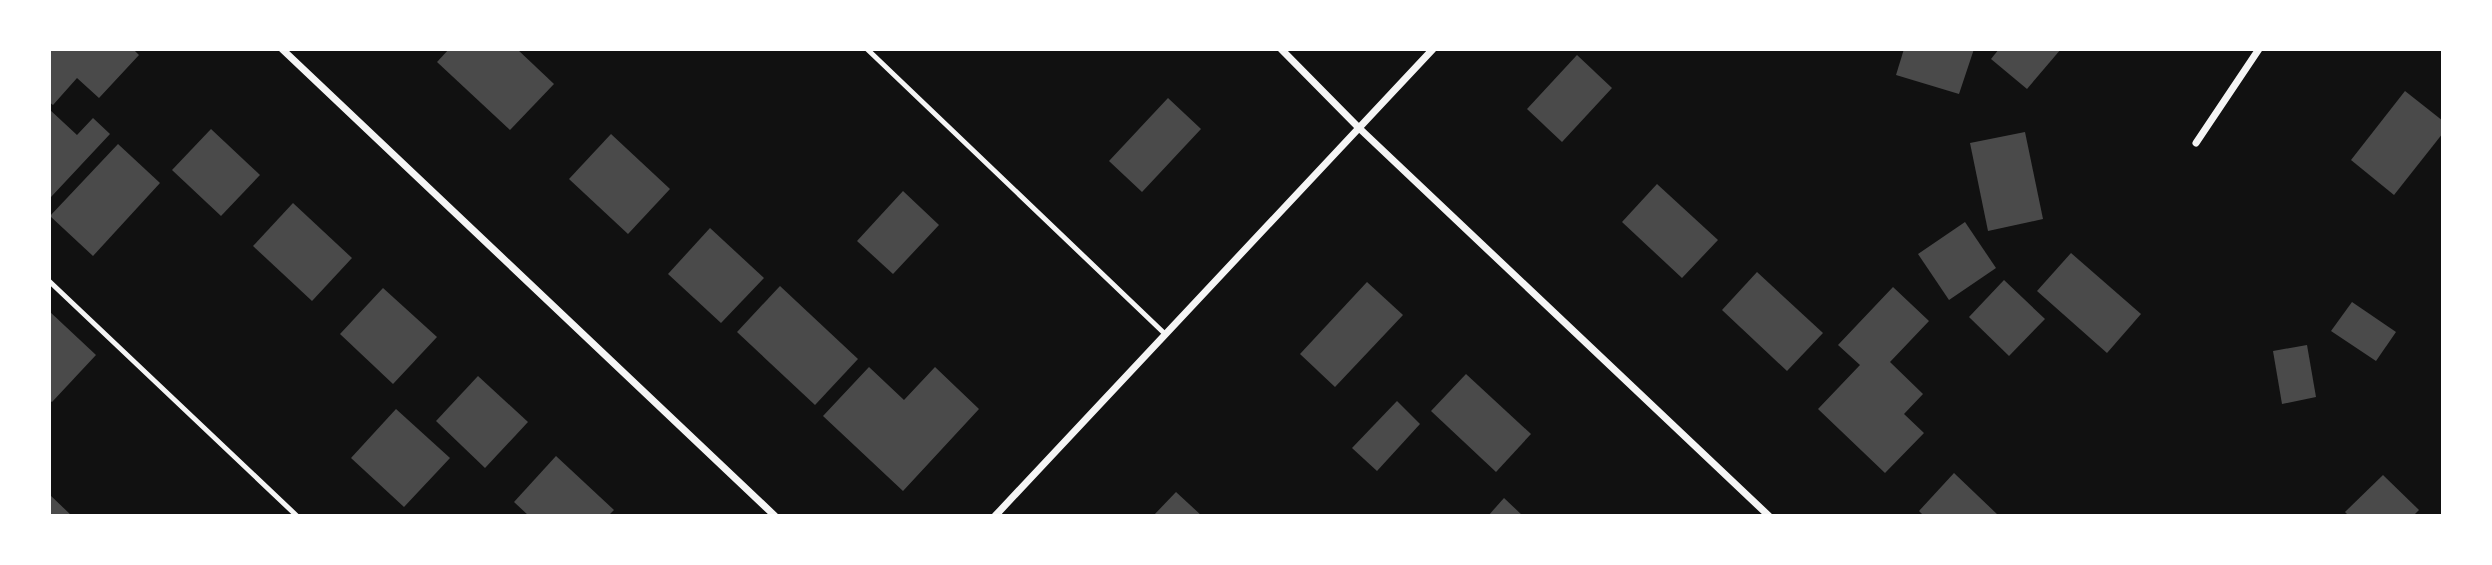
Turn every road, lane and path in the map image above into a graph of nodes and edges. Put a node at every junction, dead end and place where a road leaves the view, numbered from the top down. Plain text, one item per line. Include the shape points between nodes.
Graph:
1 (282, 49) edge
2 (867, 49) edge
3 (1280, 49) edge
4 (1433, 49) edge
5 (2259, 49) edge
6 (1359, 128) junction
7 (2196, 143) dead end
8 (49, 281) edge
9 (1164, 334) junction
10 (297, 516) edge
11 (775, 516) edge
12 (995, 516) edge
13 (1769, 516) edge

1 - 11 street
2 - 9 lane
3 - 6 street
4 - 6 street
5 - 7 street
6 - 9 street
6 - 13 street
8 - 10 lane
9 - 12 street

